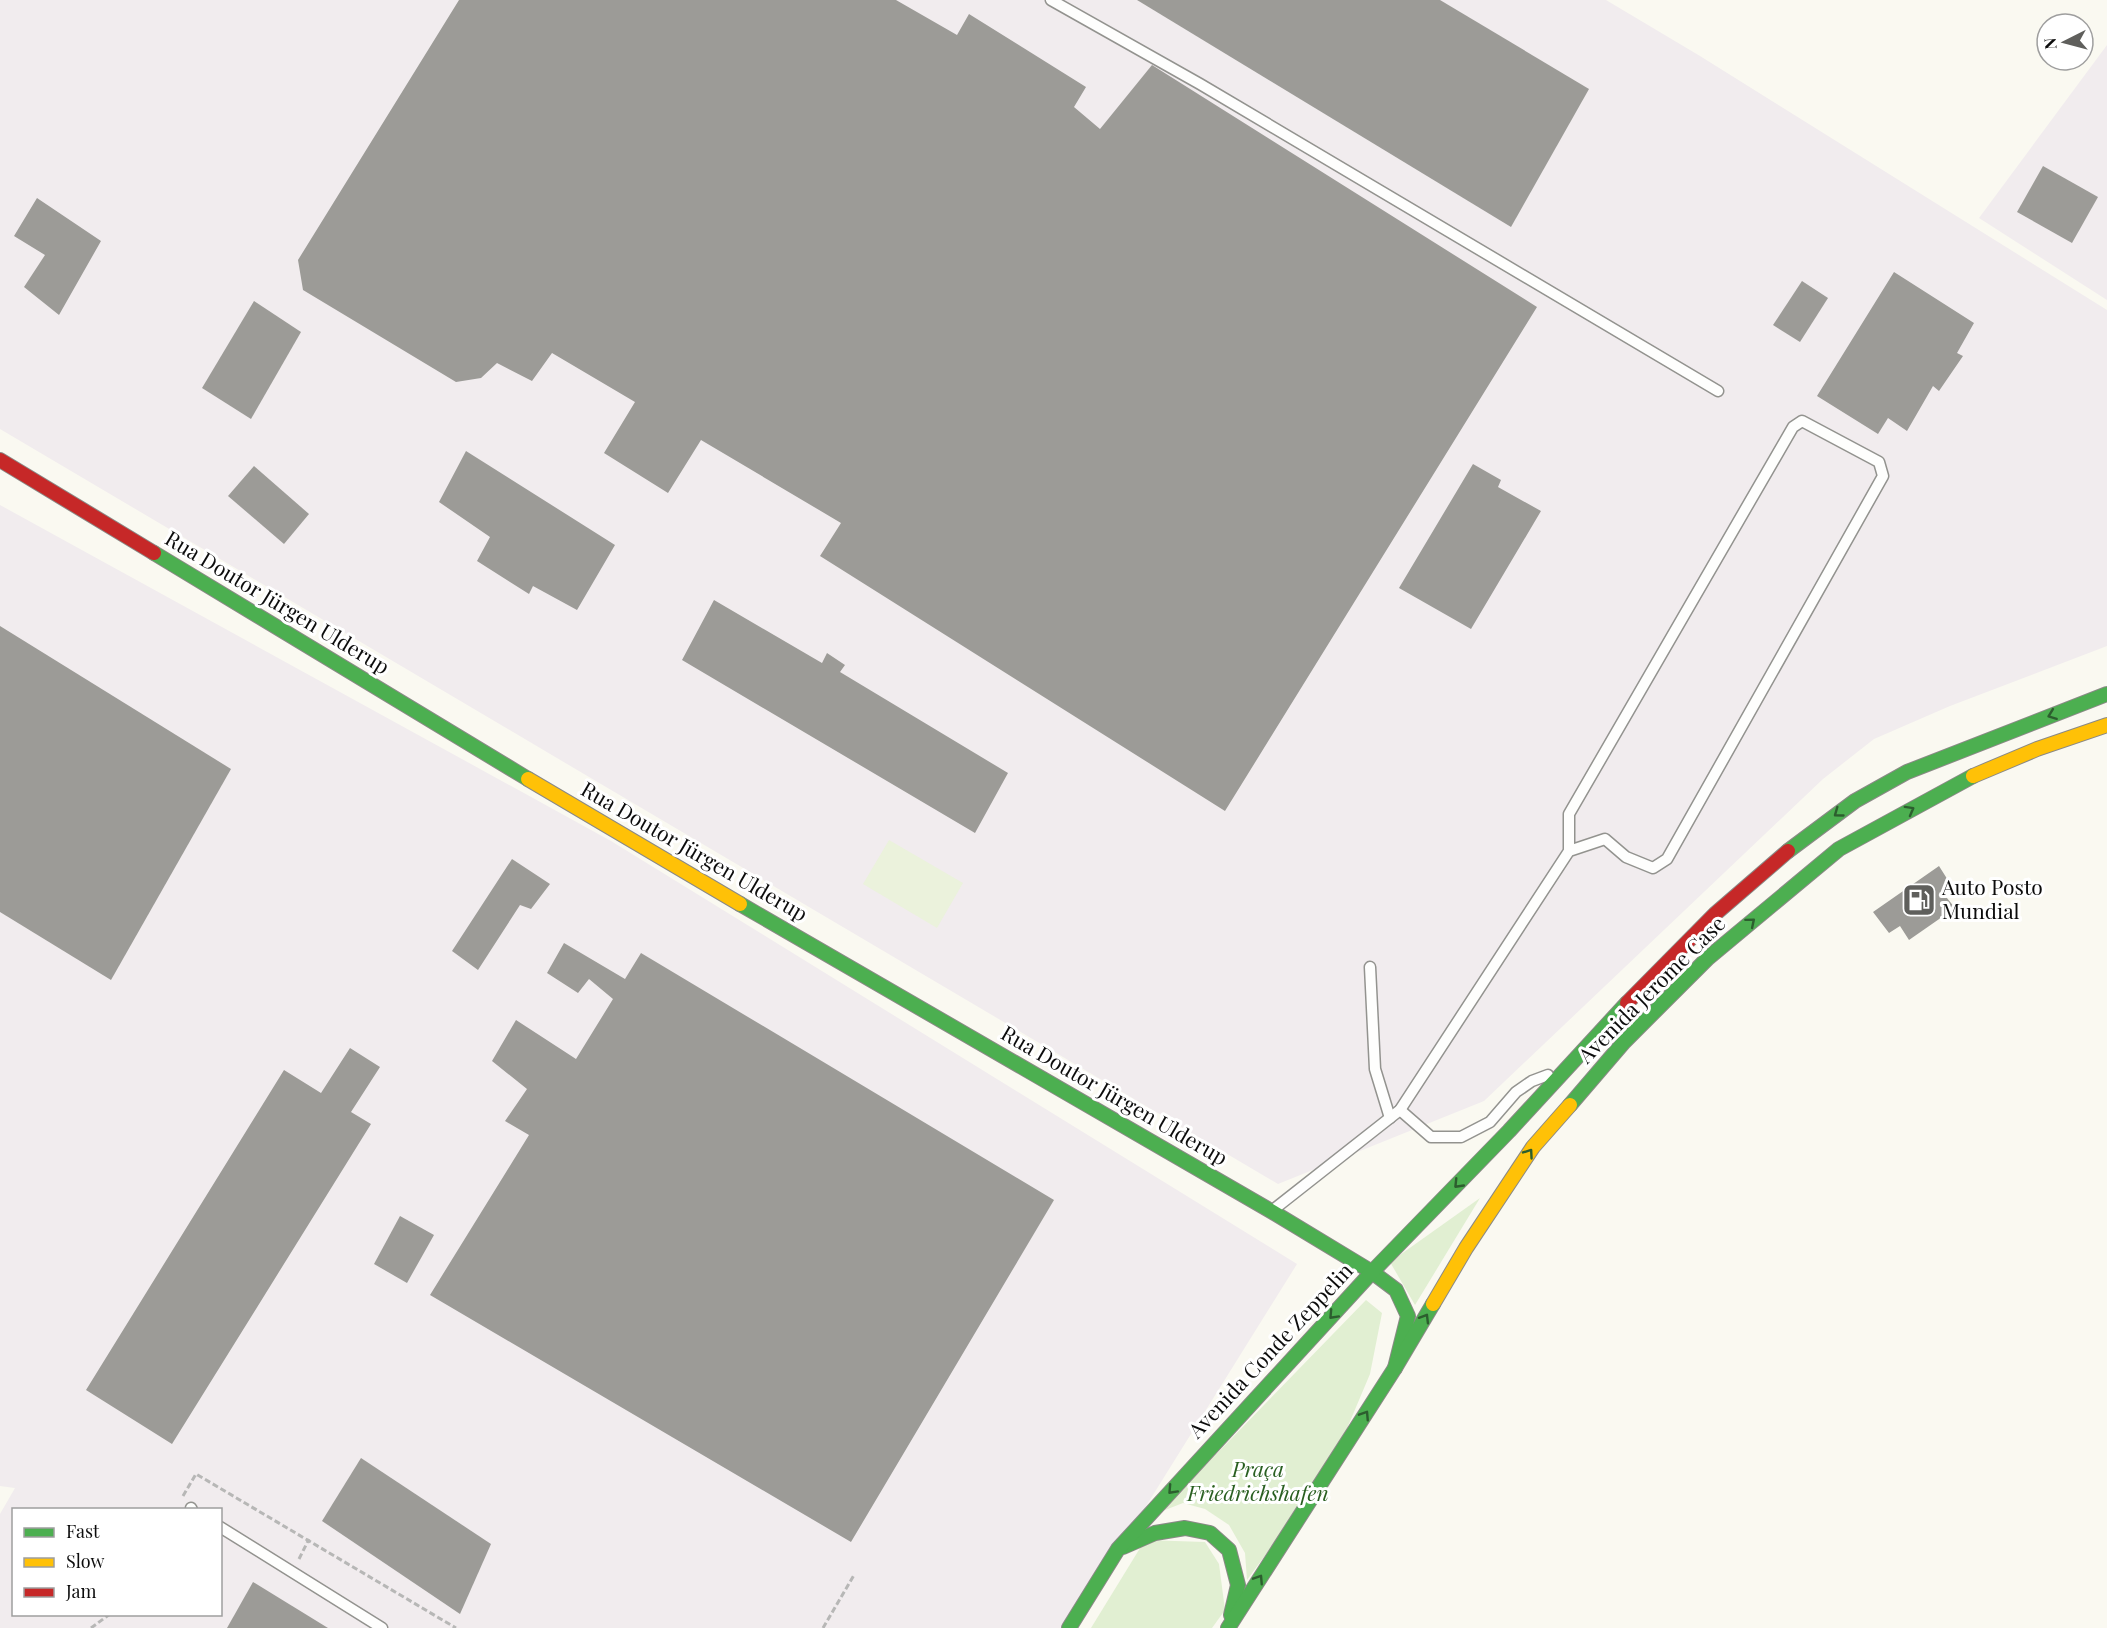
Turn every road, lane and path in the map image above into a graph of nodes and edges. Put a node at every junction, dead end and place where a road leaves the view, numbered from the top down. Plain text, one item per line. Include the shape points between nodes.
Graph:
1 (1052, 0) edge
2 (1718, 391) dead end
3 (0, 460) edge
4 (2107, 694) edge
5 (2107, 725) edge
6 (1569, 851) junction
7 (1370, 967) dead end
8 (1566, 1069) junction
9 (1400, 1110) junction
10 (1390, 1118) junction
11 (1271, 1211) junction
12 (1372, 1272) junction
13 (1395, 1368) junction
14 (181, 1501) dead end
15 (222, 1528) edge
16 (309, 1539) junction
17 (1118, 1549) junction
18 (292, 1572) junction
19 (854, 1575) dead end
20 (107, 1616) edge
21 (1228, 1627) edge
22 (92, 1628) edge
23 (382, 1628) edge
24 (456, 1628) edge
25 (823, 1628) edge
26 (1070, 1628) edge

1 - 2 lane
3 - 11 main road, Rua Doutor Jürgen Ulderup via 606,826
4 -> 8 main road, Avenida Jerome Case via 1907,772 1855,801 1797,843 1715,914
13 -> 5 main road, Avenida Jerome Case via 1466,1248 1533,1147 1624,1042 1708,958 1839,849 1980,772
6 - 6 lane via 1605,839 1626,857 1653,868 1667,859 1883,476 1879,462 1802,421 1793,427 1569,814
6 - 9 lane
7 - 10 lane via 1375,1069
8 - 9 lane via 1532,1081 1516,1092 1490,1122 1461,1137 1431,1137
8 -> 12 main road, Avenida Jerome Case
9 - 10 lane
10 - 11 lane
11 - 12 main road, Rua Doutor Jürgen Ulderup
12 - 13 main road, Rua Doutor Jürgen Ulderup via 1396,1290 1408,1316
12 -> 17 main road, Avenida Conde Zeppelin
21 -> 13 main road
14 - 16 path via 196,1474
15 - 18 lane
16 - 18 path
16 - 24 path
17 - 21 main road via 1155,1533 1185,1528 1210,1533 1229,1550 1238,1586
17 - 26 main road, Avenida Conde Zeppelin
18 - 23 lane
19 - 25 path
20 - 22 path

